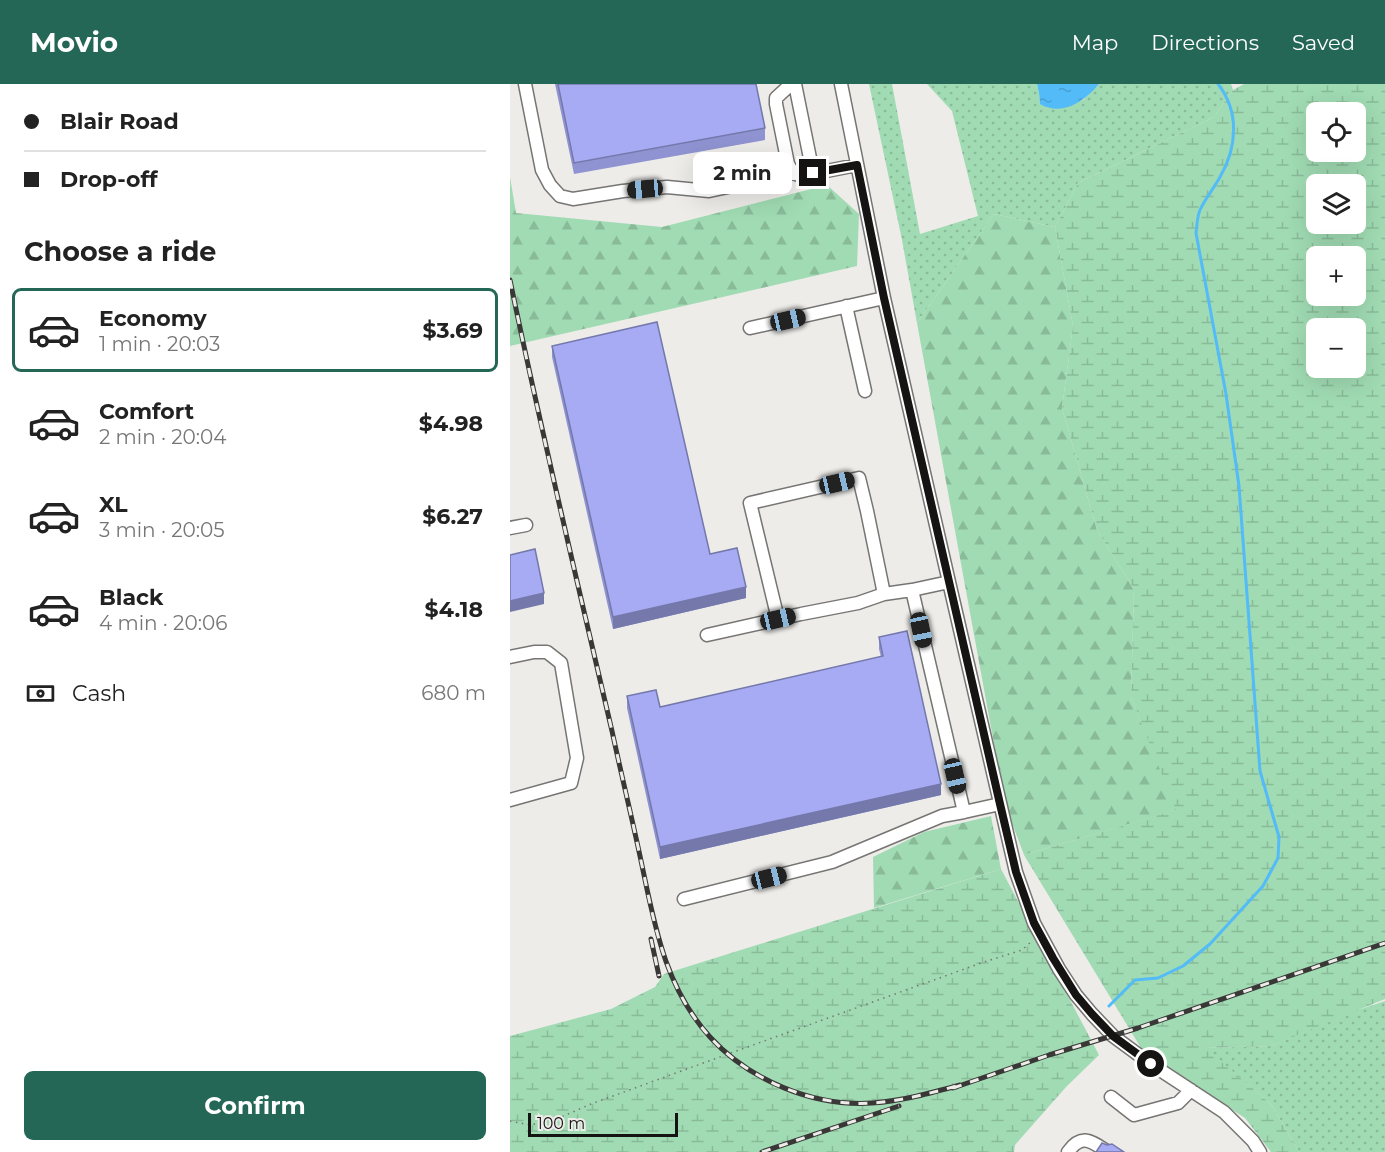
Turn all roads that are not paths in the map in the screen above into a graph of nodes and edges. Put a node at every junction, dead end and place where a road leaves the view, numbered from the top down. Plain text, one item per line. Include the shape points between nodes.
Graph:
1 (525, 84) edge
2 (793, 84) edge
3 (840, 84) edge
4 (857, 165) junction
5 (793, 173) junction
6 (813, 173) junction
7 (884, 298) junction
8 (846, 306) junction
9 (750, 328) dead end
10 (865, 391) dead end
11 (526, 525) dead end
12 (510, 528) edge
13 (949, 582) junction
14 (912, 590) junction
15 (884, 594) junction
16 (778, 619) junction
17 (707, 635) dead end
18 (510, 657) edge
19 (510, 800) edge
20 (1000, 804) junction
21 (963, 812) junction
22 (684, 899) dead end
23 (1191, 1090) junction
24 (1111, 1097) dead end
25 (1068, 1152) edge
26 (1108, 1152) edge
27 (1260, 1152) edge

1 - 5 street via 542,170 560,196 573,199 667,187 709,191
2 - 5 street via 776,98 776,104
2 - 6 street
3 - 4 street
4 - 6 street
4 - 7 street
5 - 6 street
7 - 8 street
7 - 13 street
8 - 9 street
8 - 10 street
11 - 12 street
13 - 14 street
13 - 20 street
14 - 15 street
14 - 21 street
15 - 16 street
15 - 16 street via 858,478 750,503
16 - 17 street
18 - 19 street via 547,651 561,663 577,758 571,783
20 - 21 street
20 - 23 street via 1016,872 1034,923 1076,995 1113,1036
21 - 22 street via 942,816 832,862
23 - 24 street via 1178,1103 1134,1115
23 - 27 street via 1224,1112
25 - 26 street via 1080,1141 1090,1140

